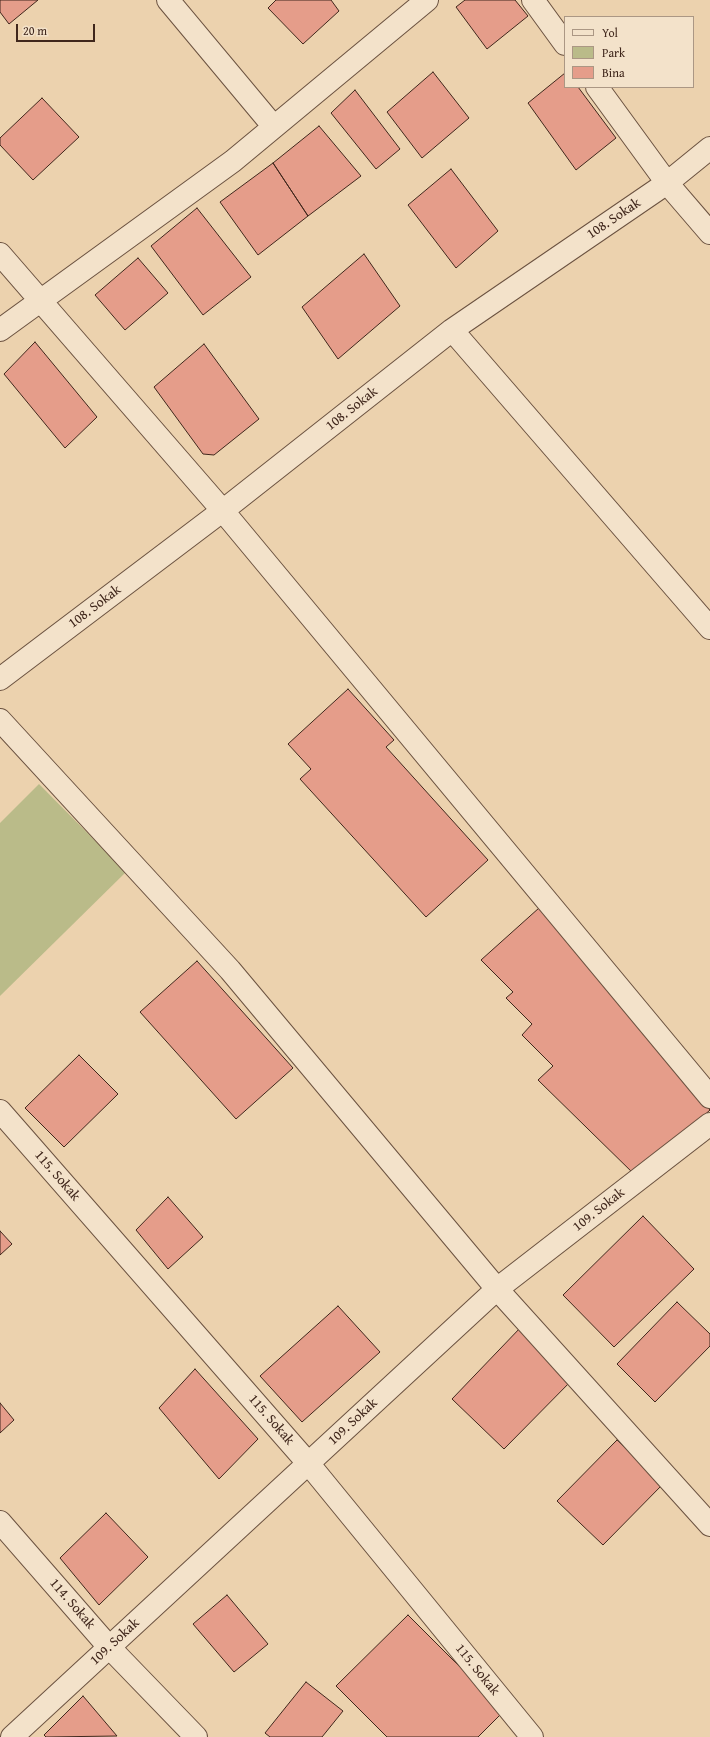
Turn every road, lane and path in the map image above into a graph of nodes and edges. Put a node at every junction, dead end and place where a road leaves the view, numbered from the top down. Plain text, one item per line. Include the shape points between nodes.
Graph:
1 (168, 0) edge
2 (427, 0) edge
3 (533, 0) edge
4 (564, 43) edge
5 (598, 88) edge
6 (274, 127) junction
7 (710, 148) edge
8 (667, 183) junction
9 (710, 233) edge
10 (0, 254) edge
11 (39, 300) junction
12 (0, 330) edge
13 (452, 330) junction
14 (223, 510) junction
15 (710, 628) edge
16 (0, 679) edge
17 (0, 720) edge
18 (710, 1097) edge
19 (0, 1111) edge
20 (710, 1124) edge
21 (497, 1289) junction
22 (308, 1463) junction
23 (0, 1522) edge
24 (710, 1525) edge
25 (110, 1647) junction
26 (12, 1737) edge
27 (196, 1737) edge
28 (532, 1737) edge

1 - 6 street
2 - 6 street
3 - 4 street
5 - 8 street
6 - 11 street via 233,161
7 - 8 street, 108. Sokak
8 - 9 street
8 - 13 street, 108. Sokak
10 - 11 street
11 - 12 street
11 - 14 street
13 - 14 street, 108. Sokak
13 - 15 street
14 - 16 street, 108. Sokak
14 - 18 street
17 - 21 street via 230,970
19 - 22 street, 115. Sokak
20 - 21 street, 109. Sokak
21 - 22 street, 109. Sokak
21 - 24 street
22 - 25 street, 109. Sokak
22 - 28 street, 115. Sokak
23 - 25 street, 114. Sokak
25 - 26 street, 109. Sokak
25 - 27 street, 114. Sokak

